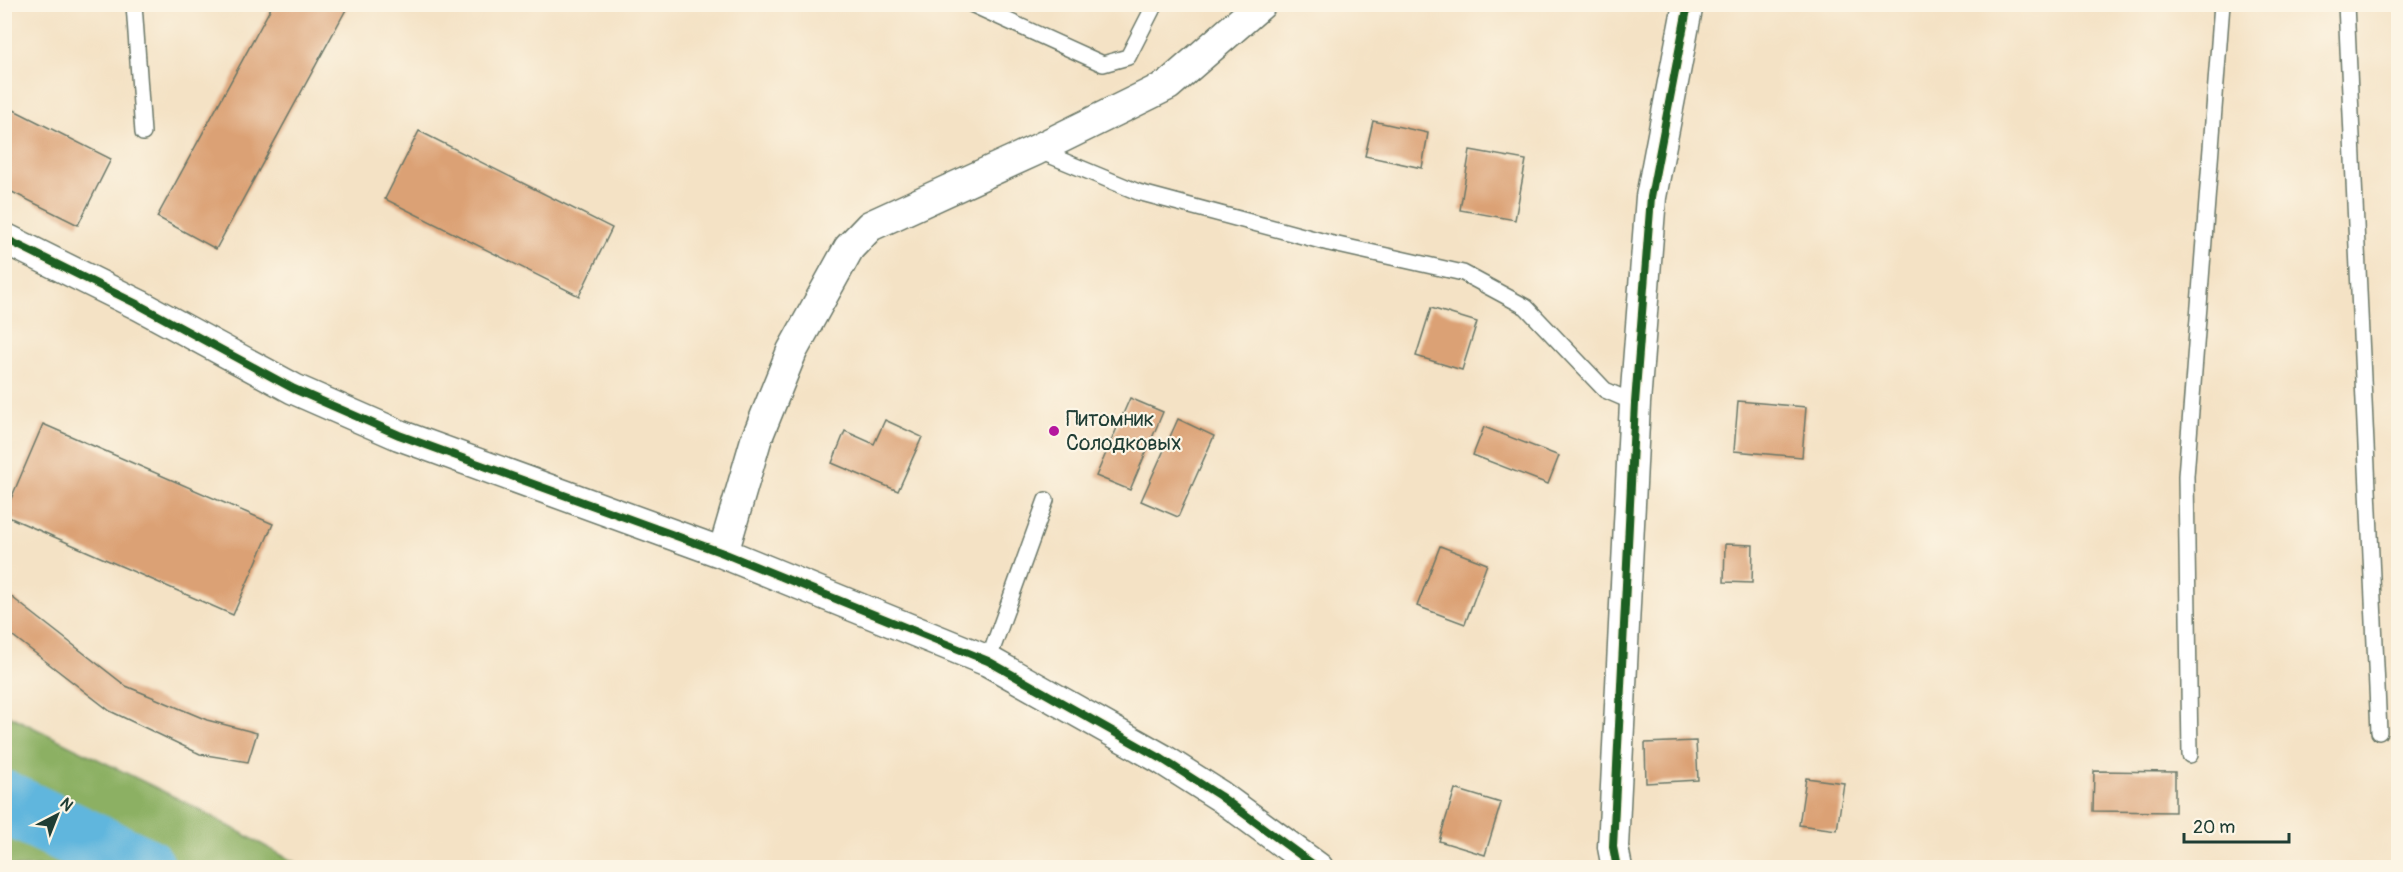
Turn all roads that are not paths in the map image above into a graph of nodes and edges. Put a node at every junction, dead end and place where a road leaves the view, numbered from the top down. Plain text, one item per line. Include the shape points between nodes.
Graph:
1 (134, 4) edge
2 (971, 4) edge
3 (1155, 4) edge
4 (1261, 4) edge
5 (1688, 4) edge
6 (2222, 4) edge
7 (2346, 4) edge
8 (143, 133) dead end
9 (1036, 150) junction
10 (4, 238) edge
11 (1635, 403) junction
12 (1046, 500) dead end
13 (723, 553) junction
14 (988, 661) junction
15 (2379, 732) dead end
16 (2190, 755) dead end
17 (1318, 867) edge
18 (1617, 867) edge

1 - 8 lane
2 - 3 lane via 1103,64 1128,57
4 - 9 street via 1168,85
5 - 11 street via 1651,197
6 - 16 lane via 2186,476
7 - 15 lane
9 - 11 lane via 1138,192 1329,243 1463,273 1526,307 1605,390
9 - 13 street via 870,226 849,248 792,351 756,440
10 - 13 street via 294,389 378,426
11 - 18 street via 1613,847
12 - 14 lane
13 - 14 street
14 - 17 street via 1162,759

